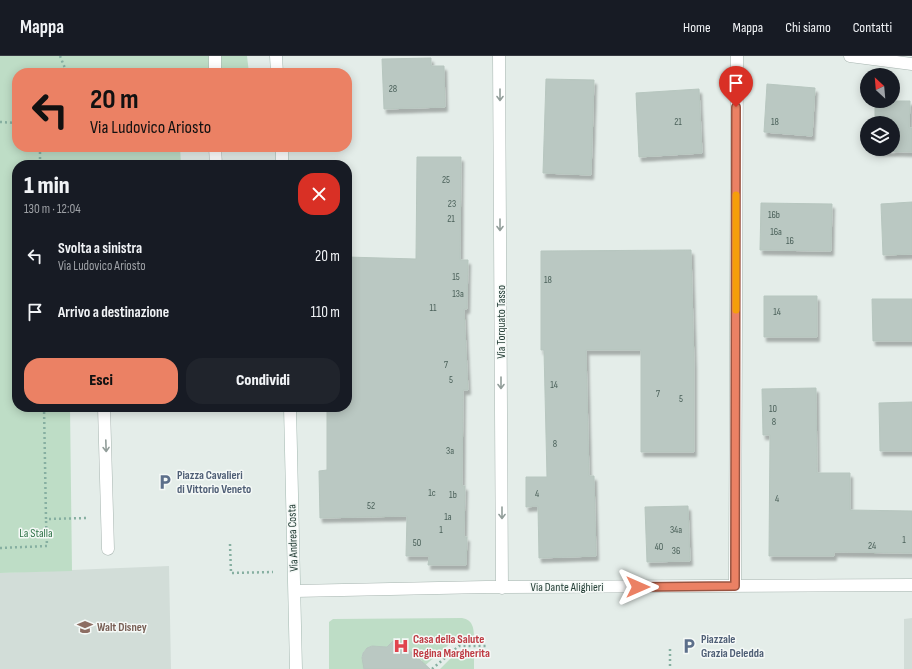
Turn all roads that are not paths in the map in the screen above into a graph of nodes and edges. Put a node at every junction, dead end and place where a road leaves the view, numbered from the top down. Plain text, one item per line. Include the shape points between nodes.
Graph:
1 (215, 56) edge
2 (276, 56) edge
3 (499, 56) edge
4 (737, 56) edge
5 (850, 56) edge
6 (912, 64) edge
7 (216, 68) edge
8 (277, 68) edge
9 (104, 412) edge
10 (290, 412) edge
11 (108, 549) dead end
12 (912, 585) edge
13 (735, 586) junction
14 (502, 588) junction
15 (295, 591) junction
16 (296, 669) edge

1 - 7 street
2 - 8 street
3 -> 14 street, Via Torquato Tasso
4 - 13 street
5 - 6 street
9 -> 11 street
10 - 15 street, Via Andrea Costa
12 - 13 street, Via Dante Alighieri
13 - 14 street, Via Dante Alighieri
14 - 15 street, Via Dante Alighieri
15 - 16 street, Via Andrea Costa

